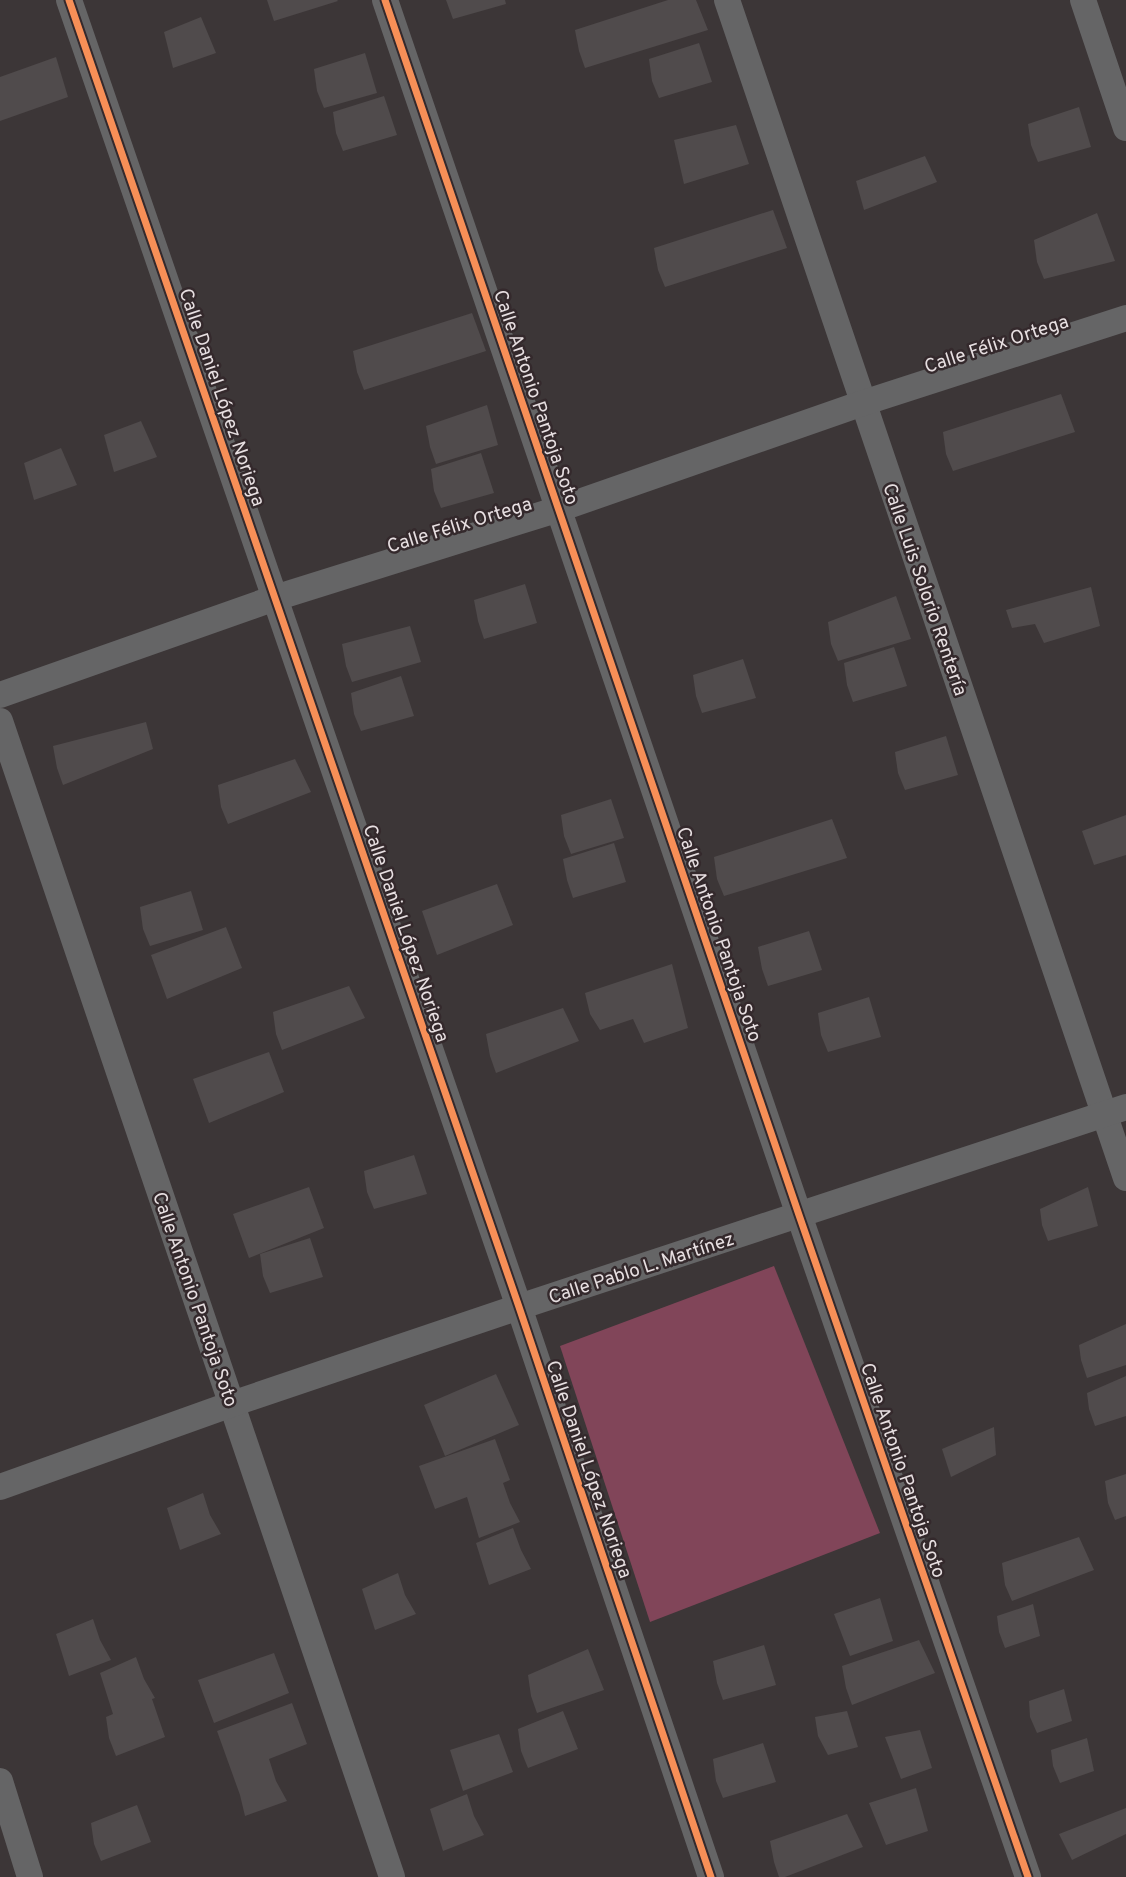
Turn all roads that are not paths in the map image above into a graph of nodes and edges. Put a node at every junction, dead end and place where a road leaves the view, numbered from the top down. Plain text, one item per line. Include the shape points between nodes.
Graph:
1 (69, 0) edge
2 (385, 0) edge
3 (727, 0) edge
4 (1083, 0) edge
5 (1126, 128) edge
6 (1126, 318) edge
7 (863, 402) junction
8 (559, 509) junction
9 (275, 598) junction
10 (0, 695) edge
11 (0, 721) edge
12 (1115, 1111) edge
13 (1126, 1178) edge
14 (799, 1214) junction
15 (519, 1307) junction
16 (232, 1404) junction
17 (0, 1487) edge
18 (0, 1781) edge
19 (30, 1877) edge
20 (392, 1877) edge
21 (711, 1877) edge
22 (1028, 1877) edge

1 - 9 street, Calle Daniel López Noriega
2 - 8 street, Calle Antonio Pantoja Soto
3 - 7 street, Calle Luis Solorio Rentería
4 - 5 street
6 - 7 street, Calle Félix Ortega
7 - 8 street, Calle Félix Ortega
7 - 12 street, Calle Luis Solorio Rentería
8 - 9 street, Calle Félix Ortega
8 - 14 street, Calle Antonio Pantoja Soto
9 - 10 street, Calle Félix Ortega
9 - 15 street, Calle Daniel López Noriega
11 - 16 street, Calle Antonio Pantoja Soto
12 - 13 street, Calle Luis Solorio Rentería
12 - 14 street, Calle Pablo L. Martínez
14 - 15 street, Calle Pablo L. Martínez
14 - 22 street, Calle Antonio Pantoja Soto
15 - 16 street, Calle Pablo L. Martínez
15 - 21 street, Calle Daniel López Noriega
16 - 17 street, Calle Pablo L. Martínez
16 - 20 street, Calle Antonio Pantoja Soto
18 - 19 street

